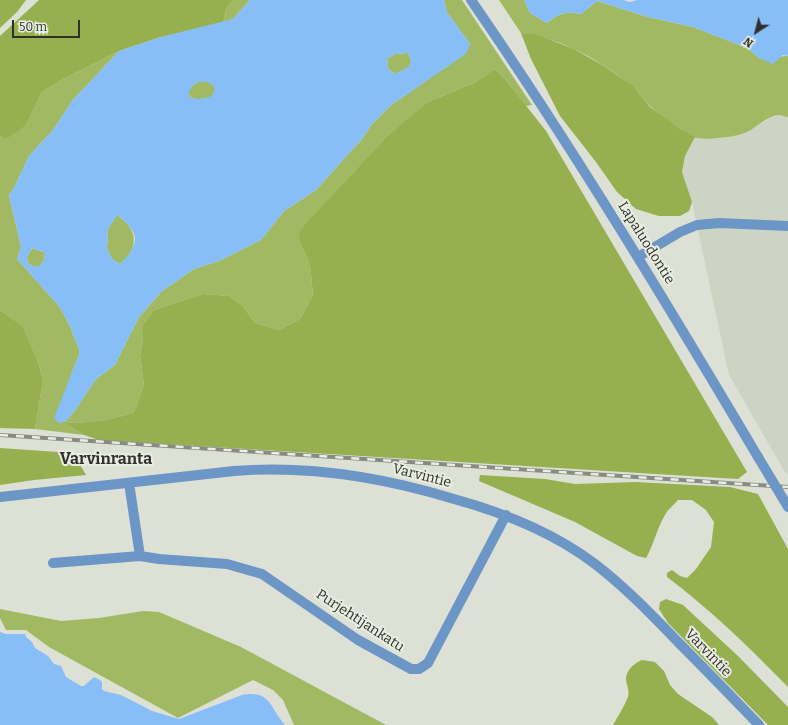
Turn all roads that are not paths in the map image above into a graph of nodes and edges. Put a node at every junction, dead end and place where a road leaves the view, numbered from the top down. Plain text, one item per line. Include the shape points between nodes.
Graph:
1 (471, 0) edge
2 (788, 226) edge
3 (638, 257) junction
4 (129, 483) junction
5 (0, 497) edge
6 (788, 507) edge
7 (506, 515) junction
8 (140, 556) junction
9 (53, 562) dead end
10 (759, 725) edge

1 - 3 street, Lapaluodontie
2 - 3 street via 719,223 697,225
3 - 6 street, Lapaluodontie, bridge
4 - 5 street, Varvintie
4 - 7 street, Varvintie via 257,470 313,470 401,484
4 - 8 street
7 - 8 street, Purjehtijankatu via 428,663 415,669 406,668 370,648 262,574 227,564
7 - 10 street, Varvintie via 545,532 568,546 620,585
8 - 9 street, Purjehtijankatu

